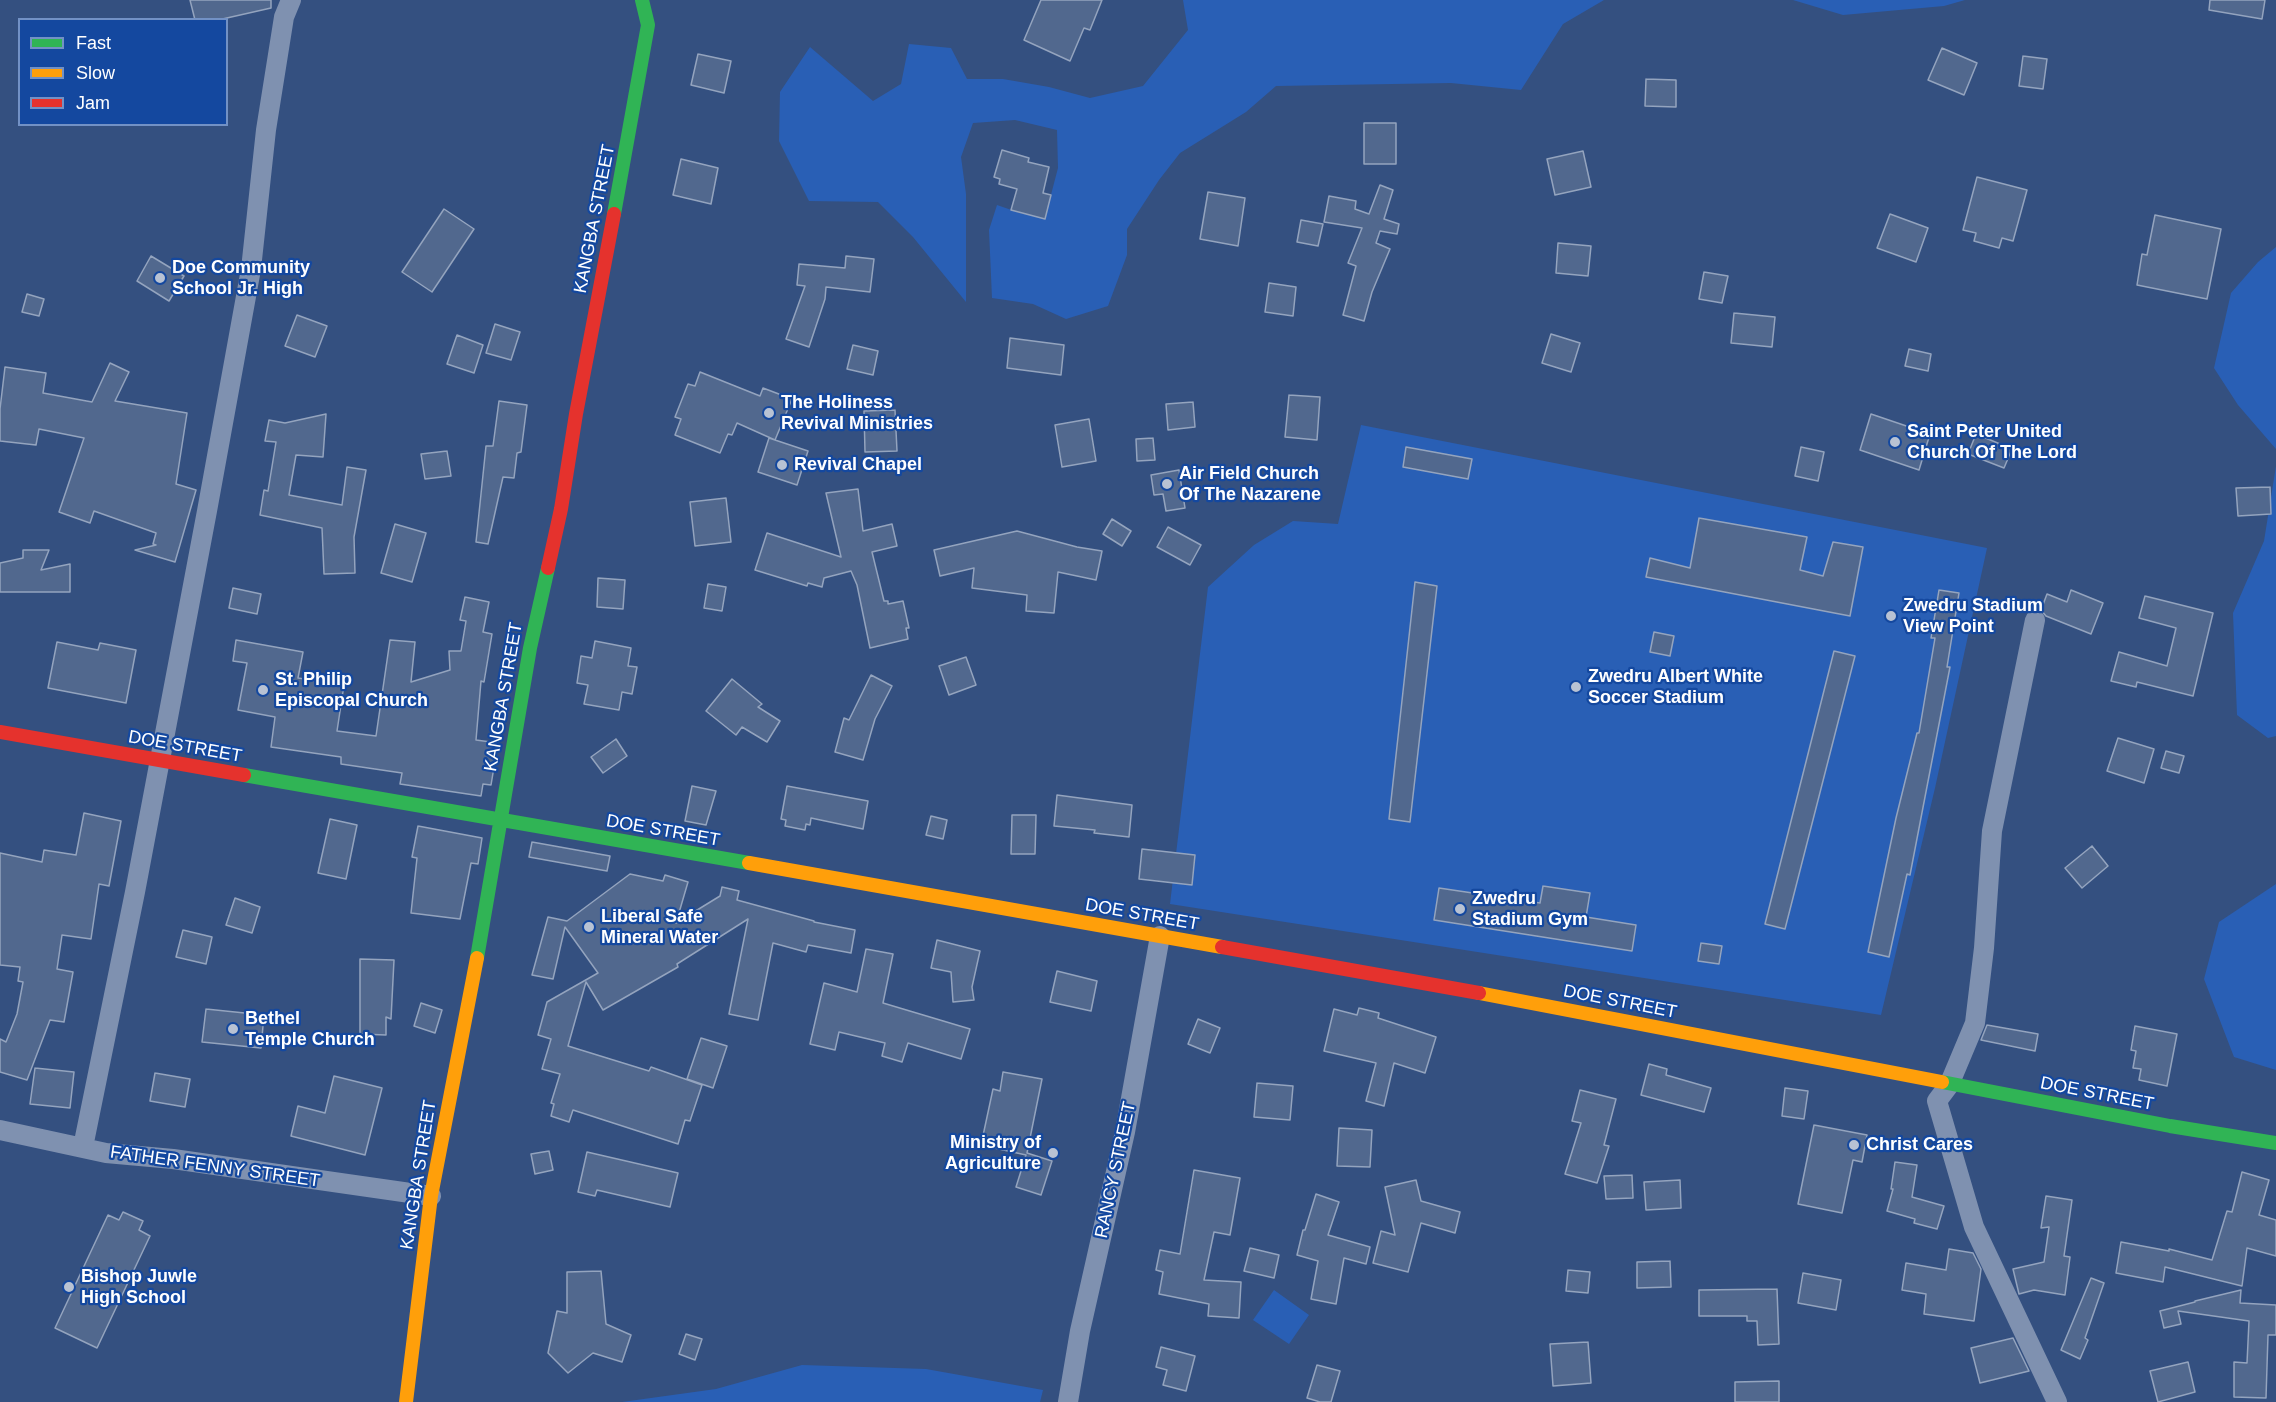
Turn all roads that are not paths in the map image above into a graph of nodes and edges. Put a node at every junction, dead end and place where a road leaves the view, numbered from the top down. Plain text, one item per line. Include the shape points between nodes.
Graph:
1 (291, 0) edge
2 (642, 0) edge
3 (2035, 620) dead end
4 (0, 732) edge
5 (160, 762) junction
6 (501, 822) junction
7 (1160, 936) junction
8 (1949, 1085) junction
9 (0, 1130) edge
10 (2276, 1143) edge
11 (83, 1147) junction
12 (431, 1196) junction
13 (406, 1402) edge
14 (1068, 1402) edge
15 (2057, 1402) edge

1 - 5 street via 284,17 266,130 251,269
2 - 6 street, KANGBA STREET via 648,25 640,78 561,509 530,648
3 - 8 street via 1992,831 1976,1023
4 - 5 street, DOE STREET
5 - 6 street, DOE STREET
5 - 11 street
6 - 7 street, DOE STREET
6 - 12 street, KANGBA STREET
7 - 8 street, DOE STREET
7 - 14 street, RANCY STREET via 1125,1132
8 - 10 street, DOE STREET
8 - 15 street via 1937,1101 1974,1227
9 - 11 street, FATHER FENNY STREET
11 - 12 street, FATHER FENNY STREET
12 - 13 street, KANGBA STREET

